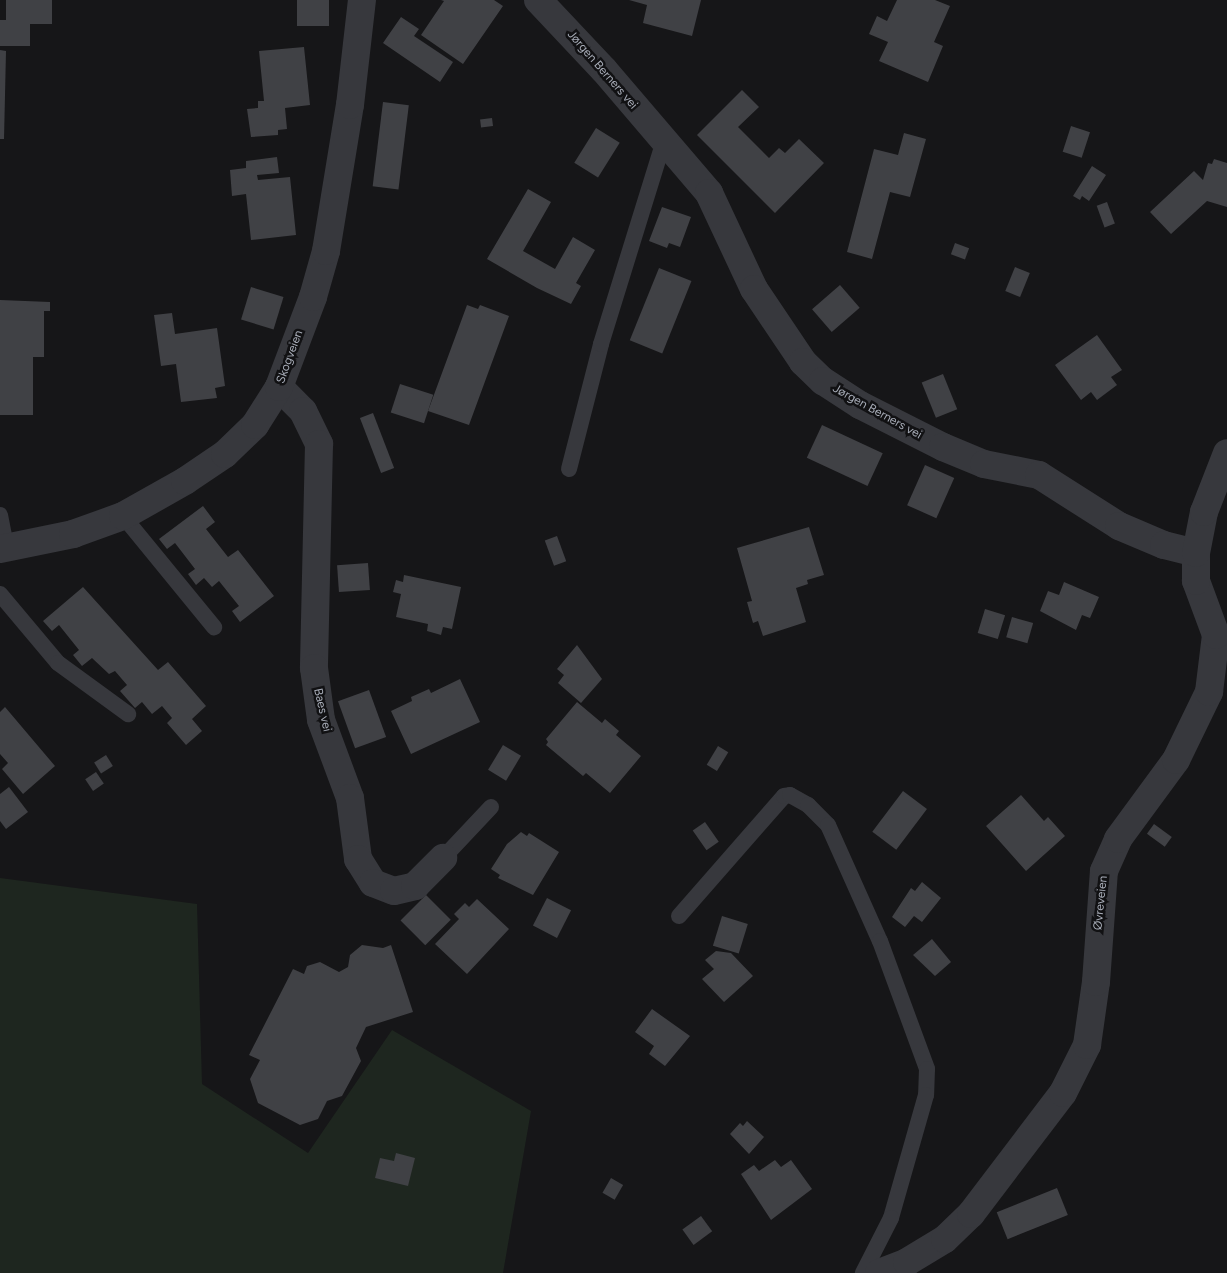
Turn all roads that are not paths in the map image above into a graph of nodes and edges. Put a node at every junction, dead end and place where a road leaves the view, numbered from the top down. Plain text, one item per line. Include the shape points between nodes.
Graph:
1 (362, 0) edge
2 (553, 5) edge
3 (664, 141) junction
4 (279, 387) junction
5 (1227, 453) edge
6 (569, 469) dead end
7 (0, 515) edge
8 (123, 516) junction
9 (3, 548) edge
10 (1196, 552) junction
11 (0, 594) edge
12 (214, 627) dead end
13 (1220, 650) edge
14 (128, 714) dead end
15 (491, 807) dead end
16 (443, 858) joint
17 (679, 916) dead end
18 (863, 1273) edge
19 (879, 1273) edge

1 - 4 street, Skogveien via 350,105 326,251 313,297
2 - 3 street, Jørgen Berners vei
3 - 6 lane via 601,344
3 - 10 street, Jørgen Berners vei via 709,193 754,289 803,362 823,381 860,405 943,448 984,464 1040,475 1120,526 1164,545
4 - 8 street, Skogveien via 255,425 225,454 185,482
4 - 16 street, Baes vei via 303,411 318,444 316,694 321,720 350,798 358,858 373,883 394,892 415,886
5 - 10 street, Øvreveien via 1204,512
7 - 9 lane
8 - 9 street, Skogveien via 73,534
8 - 12 lane
10 - 13 street, Øvreveien via 1196,581
11 - 14 lane via 58,663
13 - 19 street, Øvreveien via 1209,692 1191,733 1176,760 1118,839 1104,871 1092,1019 1087,1045 1072,1078 971,1214 936,1244
15 - 16 lane, Baes vei
17 - 18 lane via 784,796 790,795 808,805 828,825 880,941 927,1069 926,1095 890,1218

